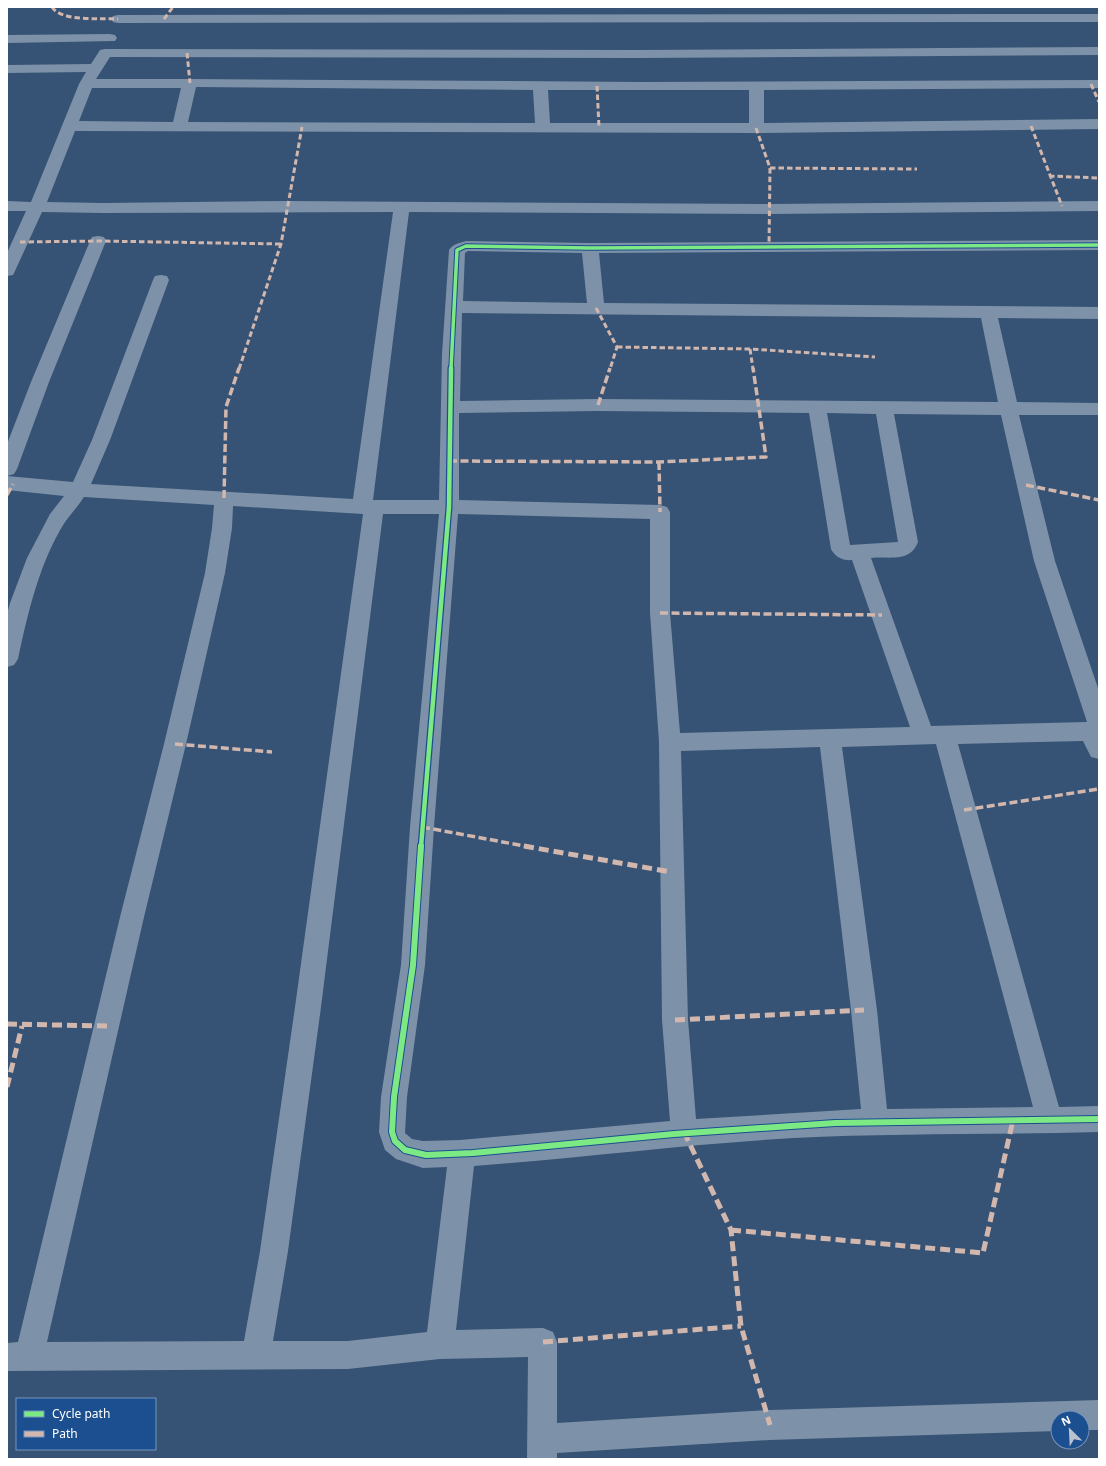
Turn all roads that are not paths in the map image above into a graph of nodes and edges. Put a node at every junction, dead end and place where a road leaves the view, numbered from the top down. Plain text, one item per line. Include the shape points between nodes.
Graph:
1 (120, 13) edge
2 (908, 13) edge
3 (778, 18) junction
4 (1099, 18) edge
5 (110, 38) junction
6 (7, 39) edge
7 (1099, 51) edge
8 (105, 53) junction
9 (789, 53) junction
10 (95, 68) junction
11 (7, 69) edge
12 (640, 70) junction
13 (190, 83) junction
14 (86, 84) junction
15 (1099, 84) edge
16 (757, 85) junction
17 (540, 86) junction
18 (1099, 124) edge
19 (69, 126) junction
20 (179, 127) junction
21 (543, 127) junction
22 (756, 128) junction
23 (7, 206) edge
24 (1099, 206) edge
25 (35, 207) junction
26 (402, 207) junction
27 (98, 241) dead end
28 (1099, 245) edge
29 (590, 248) junction
30 (7, 271) edge
31 (161, 280) dead end
32 (454, 307) junction
33 (596, 308) junction
34 (988, 312) junction
35 (1099, 313) edge
36 (450, 407) junction
37 (817, 407) junction
38 (884, 407) junction
39 (1010, 409) junction
40 (1099, 409) edge
41 (7, 469) edge
42 (7, 483) edge
43 (79, 490) junction
44 (224, 498) junction
45 (368, 507) junction
46 (449, 507) junction
47 (859, 552) junction
48 (7, 659) edge
49 (1096, 730) edge
50 (935, 736) junction
51 (830, 737) junction
52 (670, 742) junction
53 (1099, 750) edge
54 (1099, 1119) edge
55 (1050, 1121) junction
56 (874, 1122) junction
57 (684, 1132) junction
58 (462, 1154) junction
59 (440, 1345) junction
60 (256, 1355) junction
61 (18, 1358) edge
62 (1099, 1416) edge
63 (541, 1449) edge

1 - 3 street via 438,20
1 - 5 street
2 - 3 street
2 - 4 street
3 - 9 street
5 - 6 street
5 - 8 street
7 - 9 street
8 - 10 street
8 - 12 street
9 - 12 street
10 - 11 street
10 - 14 street
12 - 16 street
12 - 17 street
13 - 14 street
13 - 17 street
13 - 20 street
14 - 19 street
15 - 16 street
16 - 22 street
17 - 21 street
18 - 22 street
19 - 20 street
19 - 25 street
20 - 21 street
21 - 22 street
23 - 25 street
24 - 26 street via 768,209
25 - 26 street
25 - 30 street
26 - 45 street
27 - 41 street
28 - 29 street
29 - 32 street via 463,247 456,253
29 - 33 street
31 - 43 street via 101,440
32 - 33 street
32 - 36 street
33 - 34 street
34 - 35 street
34 - 39 street
36 - 37 street
36 - 46 street
37 - 38 street
37 - 47 street via 841,549 847,553
38 - 39 street
38 - 47 street via 908,542 902,549
39 - 40 street
39 - 49 street via 1038,538 1093,704
42 - 43 street
43 - 44 street
43 - 48 street via 57,519 37,558 20,603
44 - 45 street
44 - 61 street via 215,573 177,736
45 - 46 street
45 - 60 street via 308,1007 274,1251
46 - 52 street via 660,512 660,613
46 - 58 street via 413,966 394,1096 392,1138 401,1148 421,1154
47 - 50 street
49 - 50 street
49 - 53 street
50 - 51 street
50 - 55 street via 978,859
51 - 52 street
51 - 56 street via 864,1010
52 - 57 street via 675,1020
54 - 55 street
55 - 56 street
56 - 57 street
57 - 58 street
58 - 59 street
59 - 60 street via 348,1355
59 - 63 street via 543,1342
60 - 61 street
62 - 63 street via 770,1425

